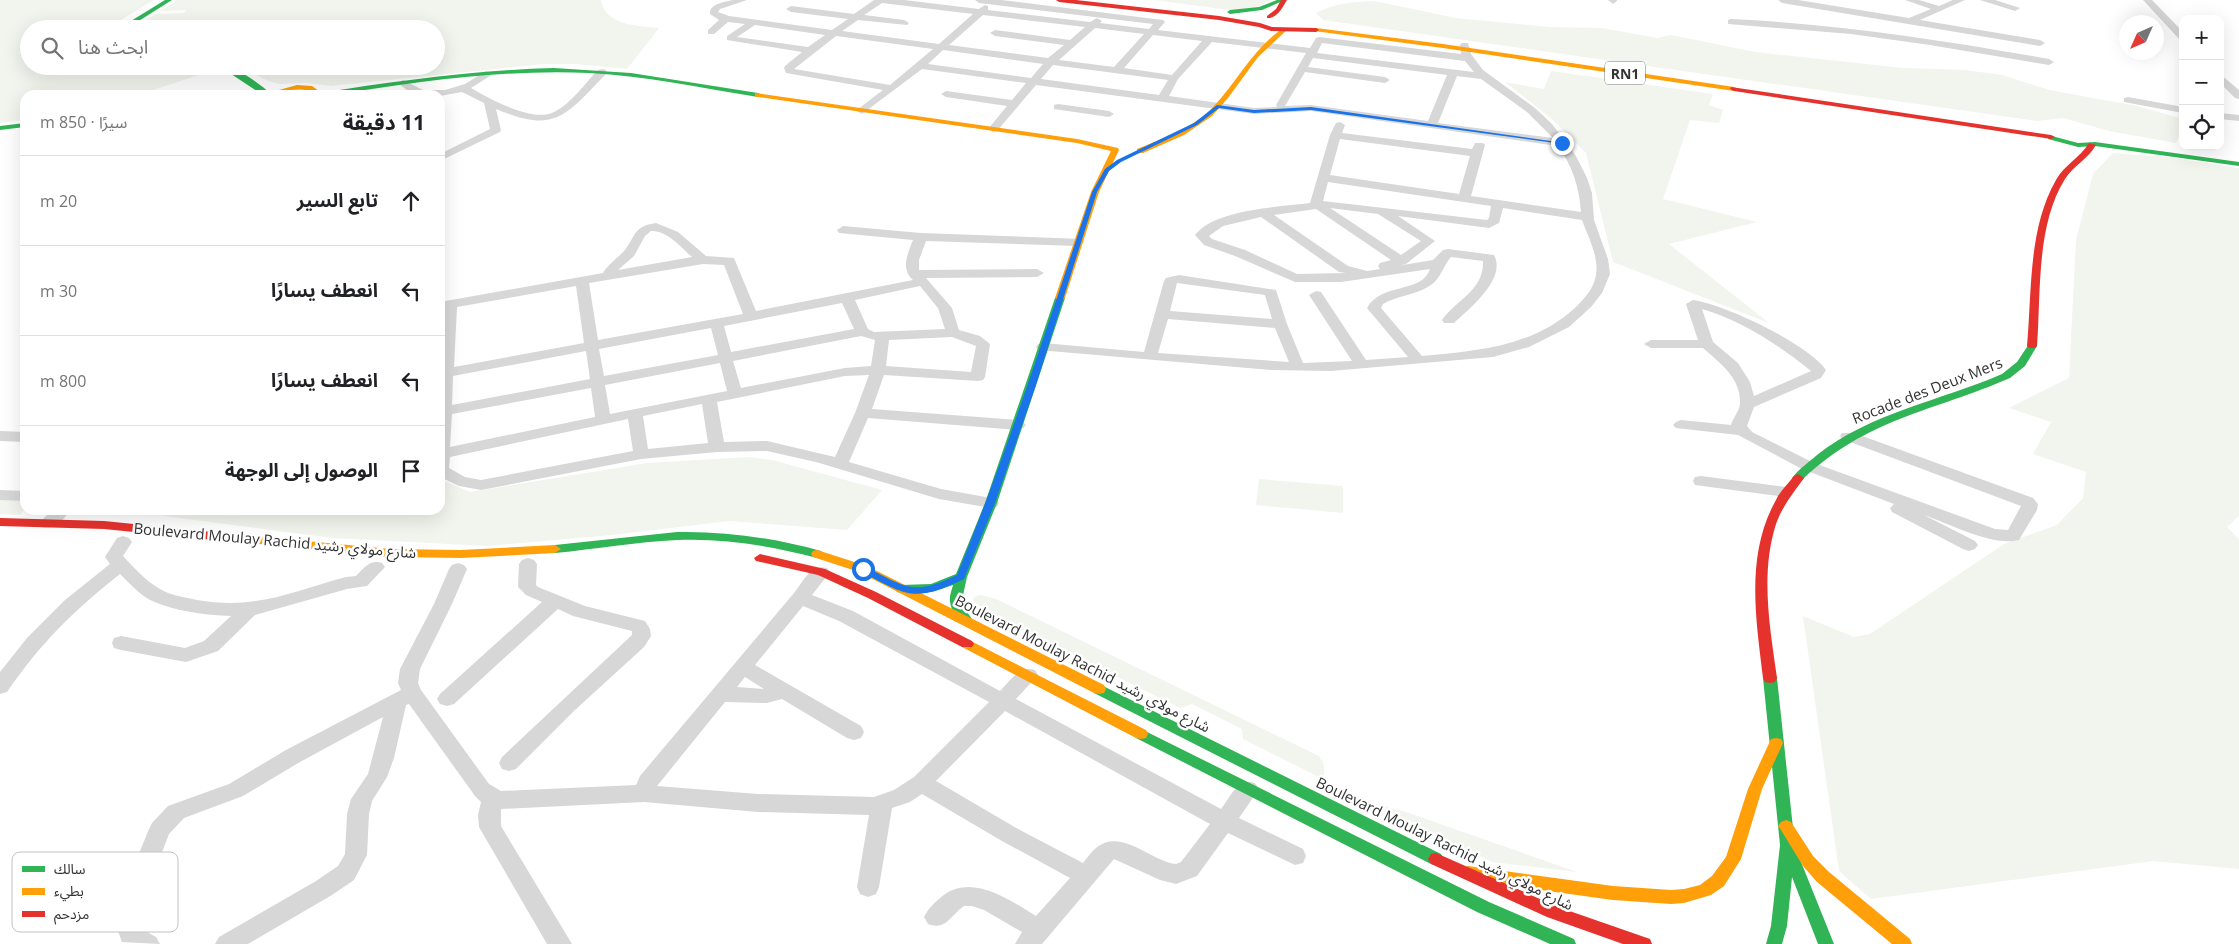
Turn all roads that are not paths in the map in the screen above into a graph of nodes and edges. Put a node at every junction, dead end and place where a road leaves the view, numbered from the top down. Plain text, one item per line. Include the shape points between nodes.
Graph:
1 (169, 0) edge
2 (743, 0) edge
3 (881, 0) edge
4 (980, 0) edge
5 (1059, 0) edge
6 (1087, 0) edge
7 (1283, 0) edge
8 (1775, 0) edge
9 (1782, 0) edge
10 (1909, 0) edge
11 (1961, 0) edge
12 (1984, 0) edge
13 (2147, 0) edge
14 (992, 1) junction
15 (2015, 8) dead end
16 (791, 9) dead end
17 (1940, 9) junction
18 (981, 12) junction
19 (1208, 12) junction
20 (1104, 14) junction
21 (855, 17) junction
22 (726, 19) junction
23 (136, 20) edge
24 (1264, 21) junction
25 (1910, 21) junction
26 (754, 22) junction
27 (1731, 22) dead end
28 (904, 23) dead end
29 (1289, 23) junction
30 (1092, 25) junction
31 (1801, 25) junction
32 (711, 32) dead end
33 (834, 32) junction
34 (1152, 32) junction
35 (995, 33) dead end
36 (2179, 34) edge
37 (1899, 36) junction
38 (1209, 39) junction
39 (1070, 43) junction
40 (2040, 43) dead end
41 (1261, 45) junction
42 (1951, 45) junction
43 (941, 47) junction
44 (810, 50) junction
45 (1465, 51) junction
46 (1311, 53) junction
47 (1951, 56) dead end
48 (2049, 62) dead end
49 (1050, 63) junction
50 (920, 66) junction
51 (1302, 69) junction
52 (1116, 71) junction
53 (602, 72) junction
54 (1452, 73) junction
55 (486, 74) junction
56 (237, 75) edge
57 (1481, 76) junction
58 (1174, 78) junction
59 (246, 80) junction
60 (1385, 80) dead end
61 (2224, 81) edge
62 (1035, 82) junction
63 (402, 83) junction
64 (289, 88) junction
65 (464, 88) junction
66 (892, 88) junction
67 (263, 90) edge
68 (283, 90) edge
69 (310, 90) edge
70 (339, 90) edge
71 (413, 90) edge
72 (445, 92) edge
73 (1122, 93) junction
74 (946, 94) dead end
75 (2239, 96) edge
76 (1162, 98) junction
77 (2128, 100) dead end
78 (489, 102) junction
79 (1016, 104) junction
80 (1281, 105) dead end
81 (1218, 106) junction
82 (1058, 107) dead end
83 (2179, 109) edge
84 (862, 111) junction
85 (1346, 113) junction
86 (2224, 116) edge
87 (2239, 118) edge
88 (1432, 125) junction
89 (20, 126) edge
90 (0, 128) edge
91 (993, 129) junction
92 (1482, 132) junction
93 (1336, 135) junction
94 (2092, 139) junction
95 (2058, 141) junction
96 (1562, 143) junction
97 (1129, 149) junction
98 (1477, 153) junction
99 (445, 156) edge
100 (2239, 159) edge
101 (2239, 164) edge
102 (2061, 177) junction
103 (1324, 178) junction
104 (1405, 190) junction
105 (1464, 198) junction
106 (1498, 203) junction
107 (1316, 204) junction
108 (1379, 209) junction
109 (1262, 212) junction
110 (1400, 212) junction
111 (1588, 217) junction
112 (843, 230) dead end
113 (921, 237) junction
114 (1078, 242) junction
115 (703, 260) junction
116 (1401, 261) junction
117 (1438, 262) junction
118 (1037, 273) dead end
119 (609, 276) junction
120 (918, 278) junction
121 (582, 281) junction
122 (1316, 295) dead end
123 (847, 298) junction
124 (445, 305) edge
125 (1162, 314) junction
126 (751, 316) junction
127 (1449, 320) dead end
128 (716, 322) junction
129 (1280, 324) junction
130 (862, 332) junction
131 (952, 333) junction
132 (882, 337) junction
133 (1651, 344) dead end
134 (1707, 344) junction
135 (591, 345) junction
136 (1043, 347) junction
137 (725, 357) junction
138 (1150, 357) junction
139 (1418, 360) junction
140 (1361, 364) junction
141 (1298, 367) junction
142 (878, 370) junction
143 (445, 374) edge
144 (596, 382) junction
145 (735, 394) junction
146 (709, 399) junction
147 (1748, 404) junction
148 (445, 411) edge
149 (635, 413) junction
150 (863, 413) junction
151 (603, 419) junction
152 (1018, 425) junction
153 (1681, 425) dead end
154 (1742, 431) junction
155 (0, 436) edge
156 (20, 437) edge
157 (1844, 439) junction
158 (716, 447) junction
159 (641, 454) junction
160 (445, 463) edge
161 (840, 464) junction
162 (1808, 466) junction
163 (445, 472) edge
164 (1701, 481) dead end
165 (1786, 492) junction
166 (1879, 492) junction
167 (0, 495) edge
168 (20, 496) edge
169 (991, 503) junction
170 (57, 515) edge
171 (0, 522) edge
172 (48, 523) junction
173 (120, 542) dead end
174 (1969, 545) dead end
175 (750, 556) dead end
176 (528, 564) dead end
177 (120, 565) junction
178 (373, 566) dead end
179 (458, 569) dead end
180 (821, 572) junction
181 (961, 577) junction
182 (902, 589) junction
183 (800, 596) junction
184 (554, 602) junction
185 (249, 610) junction
186 (968, 622) junction
187 (121, 643) dead end
188 (743, 666) junction
189 (1028, 675) junction
190 (0, 687) edge
191 (783, 689) junction
192 (721, 694) junction
193 (404, 697) junction
194 (446, 699) dead end
195 (1003, 701) junction
196 (854, 732) dead end
197 (1776, 743) junction
198 (509, 764) dead end
199 (921, 784) junction
200 (1248, 789) junction
201 (644, 793) junction
202 (493, 798) junction
203 (882, 804) junction
204 (1226, 822) junction
205 (1785, 825) junction
206 (1788, 845) junction
207 (150, 852) edge
208 (1295, 856) dead end
209 (1468, 873) junction
210 (1085, 875) junction
211 (868, 887) dead end
212 (936, 917) dead end
213 (129, 932) edge
214 (1033, 937) edge
215 (148, 944) edge
216 (227, 944) edge
217 (560, 944) edge
218 (1568, 944) edge
219 (1644, 944) edge
220 (1774, 944) edge
221 (1826, 944) edge
222 (1904, 944) edge

1 - 23 main road
2 - 22 street via 714,10 715,15
3 - 18 street
3 - 21 street
4 - 14 street
5 - 24 main road, RN1
6 - 19 main road, RN1
7 - 19 main road via 1256,10
7 - 24 main road via 1278,10
8 - 31 street
9 - 25 street
10 - 17 street
11 - 17 street
12 - 15 street
13 - 36 street
14 - 18 street
14 - 20 street
16 - 21 street
17 - 25 street
18 - 30 street
18 - 43 street
19 - 24 main road, RN1
20 - 30 street
20 - 34 street via 1159,21
21 - 28 street
21 - 33 street
22 - 26 street
22 - 32 street
24 - 29 main road, RN1 via 1271,28
24 - 41 main road
25 - 37 street
25 - 40 street
26 - 33 street
26 - 44 street via 730,38
27 - 31 street
29 - 41 main road
29 - 45 main road, RN1
30 - 34 street
30 - 39 street
31 - 37 street
33 - 43 street
33 - 44 street
34 - 38 street
34 - 52 street
35 - 39 street
37 - 42 street
38 - 41 street
38 - 58 street
39 - 49 street
41 - 46 street
41 - 81 main road
42 - 47 street
42 - 48 street
43 - 49 street
43 - 50 street
44 - 66 street via 789,68 790,71
45 - 46 street via 1319,40
45 - 57 street
45 - 95 main road, RN1
46 - 51 street
46 - 54 street
49 - 52 street
49 - 62 street
50 - 62 street
50 - 66 street
51 - 60 street
51 - 80 street
52 - 58 street
53 - 55 main road via 550,70
53 - 78 street via 553,116 538,118
53 - 84 main road
54 - 57 street
54 - 88 street
55 - 63 main road
55 - 65 street
56 - 59 main road
57 - 96 street via 1529,109
58 - 76 street
59 - 64 main road
59 - 67 main road
61 - 75 street
62 - 73 street
62 - 79 street
63 - 70 main road
63 - 71 street
64 - 68 main road
64 - 69 main road
65 - 72 street
65 - 78 street
66 - 84 street
73 - 76 street
73 - 82 street via 1107,118
74 - 79 street
76 - 81 street
77 - 83 street
78 - 99 street via 496,130
79 - 91 street
81 - 85 street via 1254,111 1301,108
81 - 97 main road via 1205,118 1183,130
84 - 91 main road
85 - 88 street
85 - 93 street
86 - 87 street
88 - 92 street
89 - 90 main road
91 - 97 main road
92 - 96 street
92 - 98 street
93 - 98 street
93 - 103 street
94 - 95 main road, RN1 via 2078,145
94 - 100 main road, RN1
94 - 101 main road, RN1
94 - 102 main road, Rocade des Deux Mers via 2088,154
95 - 102 main road
96 - 111 street via 1576,165 1586,192
97 - 114 main road via 1107,170 1094,192
98 - 105 street
102 - 157 main road, Rocade des Deux Mers via 2045,214 2032,346 2020,366 2001,379 1900,414
103 - 104 street
103 - 107 street
104 - 105 street
104 - 110 street
105 - 106 street
106 - 110 street via 1495,220 1488,224
106 - 111 street
107 - 108 street
107 - 109 street
107 - 116 street
108 - 110 street
108 - 116 street via 1428,242
109 - 116 street via 1344,270 1359,272
109 - 117 street via 1219,223 1201,237 1295,278 1341,278
111 - 139 street via 1605,272 1594,296 1570,320 1513,348
112 - 113 street
113 - 114 street
113 - 120 street via 912,261
114 - 136 main road
115 - 119 street
115 - 119 street via 663,228 654,227 642,232 631,251 610,270
115 - 126 street via 729,261
117 - 127 street via 1449,253 1490,259 1484,285 1473,300
117 - 139 street via 1434,276 1421,286 1379,298 1374,304
118 - 120 street
119 - 121 street
120 - 123 street
120 - 131 street via 948,311
121 - 124 street
121 - 135 street
122 - 140 street
123 - 126 street
123 - 130 street
125 - 129 street
125 - 129 street via 1172,281 1179,279 1268,292
125 - 138 street
126 - 128 street
128 - 135 street
128 - 137 street
129 - 141 street
130 - 132 street
130 - 137 street
131 - 132 street
131 - 142 street via 983,344 978,378
132 - 142 street
133 - 134 street
134 - 147 street via 1740,375
134 - 147 street via 1693,304 1752,327 1819,370 1816,375
135 - 143 street
135 - 144 street
136 - 138 street
136 - 152 main road
137 - 144 street
137 - 145 street
138 - 141 street
139 - 140 street
140 - 141 street
142 - 145 street via 845,372
142 - 150 street
144 - 148 street
144 - 151 street
145 - 146 street
146 - 149 street
146 - 158 street
147 - 154 street via 1740,420
149 - 151 street
149 - 159 street
150 - 152 street
150 - 161 street
151 - 160 street
152 - 169 main road
153 - 154 street
154 - 162 street
155 - 156 street
157 - 162 main road, Rocade des Deux Mers
157 - 166 street via 2029,510 2012,536 2005,536 1983,531
158 - 159 street
158 - 161 street via 767,446
159 - 163 street via 481,485 469,485
161 - 169 street via 939,494
162 - 165 main road, Rocade des Deux Mers
162 - 166 street
164 - 165 street
165 - 197 main road, Rocade des Deux Mers via 1770,527 1763,550 1762,570 1762,605
166 - 174 street via 1909,515
167 - 168 street
169 - 181 main road
170 - 172 street
171 - 172 main road, Boulevard Moulay Rachid شارع مولاي رشيد
172 - 182 main road, Boulevard Moulay Rachid شارع مولاي رشيد via 104,525 426,554 496,553 677,536 736,538 831,556
173 - 177 street via 114,557
175 - 180 main road
176 - 184 street via 527,587
177 - 185 street via 161,597 230,611
177 - 190 street via 51,624
178 - 185 street via 361,582 346,583
179 - 193 street via 410,669
180 - 183 street
180 - 189 main road
181 - 182 main road via 936,589
181 - 186 main road via 956,600
182 - 186 main road, Boulevard Moulay Rachid شارع مولاي رشيد
183 - 188 street
183 - 195 street via 846,616
184 - 194 street
184 - 198 street via 638,626 642,636
185 - 187 street via 211,646 186,655
186 - 209 main road, Boulevard Moulay Rachid شارع مولاي رشيد
188 - 191 street
188 - 192 street
189 - 195 street
189 - 200 main road
191 - 192 street via 767,696
191 - 196 street
192 - 201 street via 647,782
193 - 202 street via 482,790
193 - 207 street via 236,790 176,812 160,829
193 - 216 street via 377,776 362,799 356,855 346,873
195 - 199 street
195 - 204 street
197 - 205 main road, Rocade des Deux Mers
197 - 209 main road via 1755,789 1734,859 1718,881 1705,890 1684,896 1613,893
199 - 203 street
199 - 210 street
200 - 204 street
200 - 218 main road via 1483,907
201 - 202 street via 517,800
201 - 203 street via 758,803 868,807
202 - 217 street via 488,815 490,827
203 - 211 street
204 - 208 street
204 - 210 street via 1195,864 1184,872 1168,873 1116,850 1104,854
205 - 206 main road, Rocade des Deux Mers
205 - 222 main road via 1808,861 1823,877
206 - 220 main road, Rocade des Deux Mers
206 - 221 main road, Rocade des Deux Mers
209 - 219 main road, Boulevard Moulay Rachid شارع مولاي رشيد via 1562,917
210 - 214 street
212 - 214 street via 954,900 966,896 984,901
213 - 215 street

